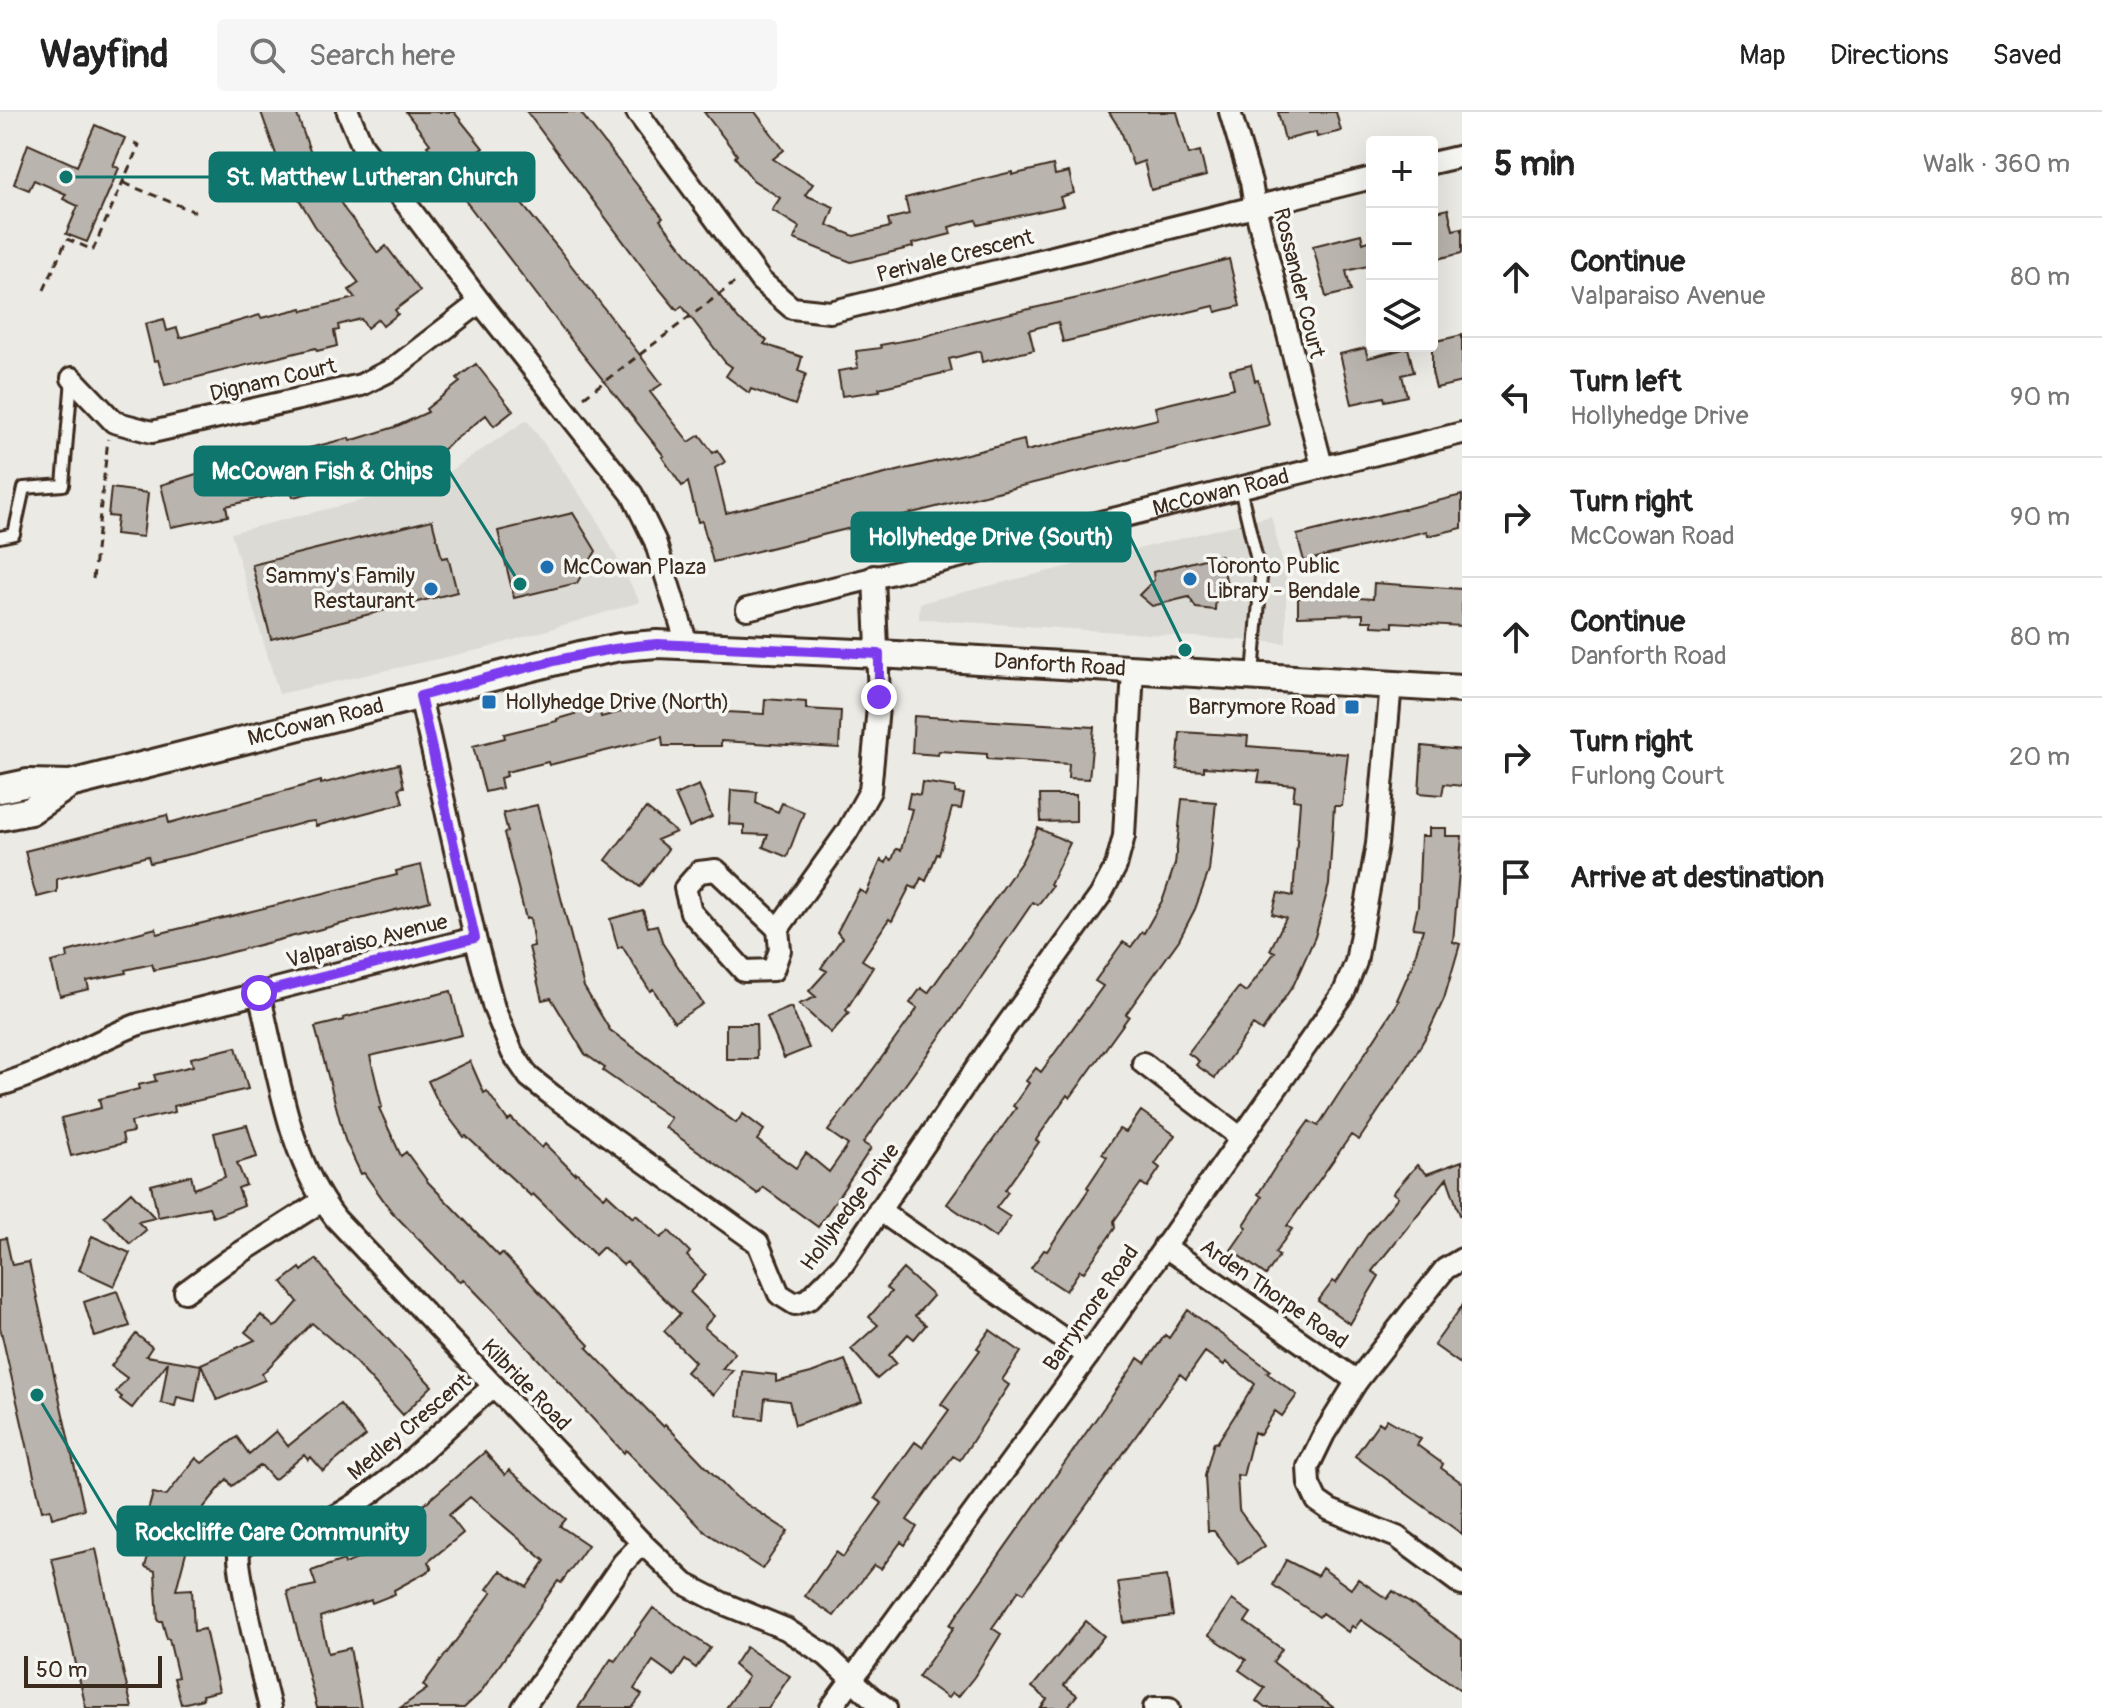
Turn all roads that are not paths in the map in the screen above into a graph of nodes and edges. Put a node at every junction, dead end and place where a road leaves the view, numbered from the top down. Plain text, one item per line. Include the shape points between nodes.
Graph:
1 (348, 112) edge
2 (637, 112) edge
3 (1230, 112) edge
4 (1462, 156) edge
5 (1438, 162) edge
6 (1366, 179) edge
7 (1255, 207) junction
8 (480, 302) junction
9 (72, 378) joint
10 (1462, 433) edge
11 (1322, 466) junction
12 (1240, 488) junction
13 (0, 537) edge
14 (874, 576) junction
15 (747, 609) dead end
16 (657, 644) joint
17 (687, 644) junction
18 (879, 654) junction
19 (1133, 670) junction
20 (1253, 675) junction
21 (1391, 683) junction
22 (1462, 689) edge
23 (420, 696) junction
24 (70, 784) junction
25 (0, 789) edge
26 (0, 817) edge
27 (778, 929) junction
28 (475, 938) junction
29 (259, 993) junction
30 (1143, 1063) dead end
31 (0, 1085) edge
32 (1240, 1137) junction
33 (322, 1201) junction
34 (879, 1210) junction
35 (1164, 1246) junction
36 (1462, 1259) edge
37 (185, 1292) dead end
38 (1088, 1356) junction
39 (1357, 1381) junction
40 (494, 1386) junction
41 (642, 1543) junction
42 (1462, 1585) edge
43 (852, 1677) junction
44 (270, 1708) edge
45 (523, 1708) edge
46 (831, 1708) edge
47 (886, 1708) edge
48 (1154, 1708) edge
49 (1169, 1708) edge

1 - 8 street via 362,145
2 - 7 street, Perivale Crescent via 761,281 792,308 830,312
3 - 7 street, Rossander Court
4 - 5 street
6 - 7 street, Perivale Crescent
7 - 11 street, Rossander Court
8 - 9 street, Dignam Court via 393,369 361,385 152,432 114,422
8 - 17 street via 632,494 655,541
9 - 13 lane via 63,485 24,488 14,534
10 - 11 street, McCowan Road
11 - 12 street, McCowan Road
12 - 14 street, McCowan Road
12 - 20 lane via 1261,577
14 - 15 street, McCowan Road
14 - 18 street
16 - 17 main road, Danforth Road
16 - 23 main road, McCowan Road via 580,655
17 - 18 main road, Danforth Road
18 - 19 main road, Danforth Road
18 - 27 street via 870,791
19 - 20 main road, Danforth Road
19 - 34 street, Hollyhedge Drive via 1124,836 1116,866
20 - 21 main road, Danforth Road
21 - 22 main road, Danforth Road
21 - 32 street, Barrymore Road via 1377,844 1356,962 1344,992
23 - 24 main road, McCowan Road
23 - 28 street, Hollyhedge Drive
24 - 25 main road, McCowan Road
24 - 26 main road, McCowan Road via 30,811
27 - 27 street via 780,950 773,970 744,971 691,912 685,888 699,872 716,870
28 - 29 street, Valparaiso Avenue
28 - 34 street, Hollyhedge Drive via 494,1008 529,1077 758,1243 779,1294 795,1304 809,1299 842,1266
29 - 31 street, Valparaiso Avenue via 139,1024
29 - 33 street, Kilbride Road via 297,1150
30 - 32 street
32 - 35 street, Barrymore Road
33 - 37 street
33 - 40 street, Kilbride Road
34 - 38 street
35 - 38 street, Barrymore Road
35 - 39 street, Arden Thorpe Road
36 - 39 street via 1445,1269
38 - 43 street, Barrymore Road
39 - 42 street via 1308,1467 1317,1501 1397,1537
40 - 41 street, Kilbride Road
40 - 44 street, Medley Crescent via 349,1507 306,1527 267,1533 239,1551 237,1568
41 - 43 street, Kilbride Road via 685,1584 786,1629
41 - 45 street
43 - 46 street, Barrymore Road
43 - 47 street, Kilbride Road
48 - 49 street

